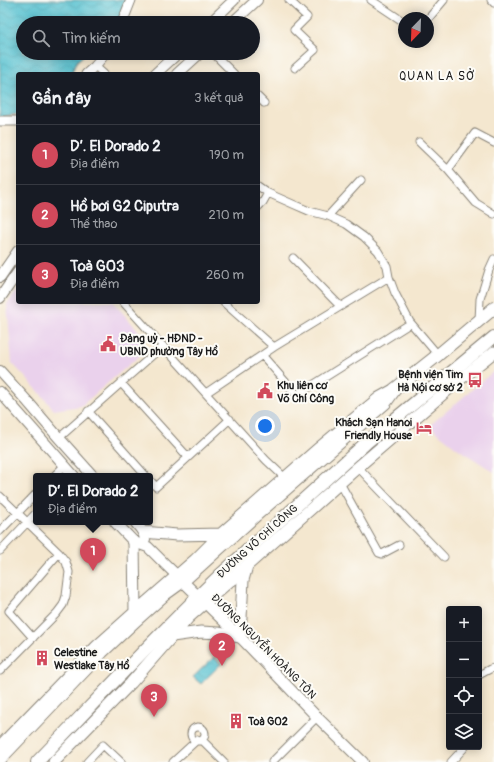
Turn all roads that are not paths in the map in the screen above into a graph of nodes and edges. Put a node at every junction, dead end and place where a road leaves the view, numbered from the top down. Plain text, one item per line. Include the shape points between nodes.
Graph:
1 (130, 0) edge
2 (234, 0) edge
3 (257, 0) edge
4 (289, 0) edge
5 (371, 0) edge
6 (444, 0) edge
7 (490, 0) edge
8 (494, 3) edge
9 (434, 12) edge
10 (124, 16) edge
11 (217, 16) edge
12 (240, 16) edge
13 (398, 18) edge
14 (100, 60) edge
15 (170, 60) edge
16 (193, 60) edge
17 (220, 60) edge
18 (95, 66) junction
19 (295, 68) dead end
20 (88, 72) edge
21 (102, 72) edge
22 (157, 72) edge
23 (180, 72) edge
24 (232, 72) edge
25 (260, 99) edge
26 (264, 103) dead end
27 (0, 121) edge
28 (16, 121) edge
29 (419, 142) dead end
30 (494, 143) edge
31 (448, 170) junction
32 (361, 180) dead end
33 (260, 187) edge
34 (268, 193) junction
35 (260, 205) edge
36 (494, 214) edge
37 (328, 216) junction
38 (16, 254) edge
39 (293, 258) dead end
40 (494, 259) edge
41 (16, 275) edge
42 (0, 276) edge
43 (389, 277) junction
44 (0, 298) edge
45 (125, 304) edge
46 (225, 304) edge
47 (340, 306) junction
48 (494, 308) edge
49 (479, 321) junction
50 (411, 323) junction
51 (494, 337) edge
52 (163, 346) junction
53 (274, 347) junction
54 (494, 353) edge
55 (262, 355) junction
56 (438, 355) junction
57 (0, 371) edge
58 (121, 383) junction
59 (396, 389) junction
60 (0, 392) edge
61 (206, 393) junction
62 (88, 412) junction
63 (230, 419) junction
64 (59, 438) junction
65 (188, 457) junction
66 (64, 466) junction
67 (358, 467) junction
68 (57, 473) edge
69 (70, 473) edge
70 (90, 473) edge
71 (143, 473) edge
72 (285, 478) junction
73 (340, 483) junction
74 (153, 484) edge
75 (0, 496) edge
76 (33, 497) edge
77 (17, 513) junction
78 (33, 515) edge
79 (27, 522) junction
80 (118, 525) edge
81 (137, 525) edge
82 (0, 530) edge
83 (143, 532) junction
84 (221, 534) junction
85 (134, 542) junction
86 (398, 545) dead end
87 (148, 547) junction
88 (0, 551) edge
89 (60, 553) junction
90 (444, 557) dead end
91 (195, 560) joint
92 (247, 566) junction
93 (218, 576) junction
94 (180, 578) junction
95 (233, 578) junction
96 (159, 595) junction
97 (201, 600) junction
98 (135, 612) junction
99 (188, 618) joint
100 (172, 636) junction
101 (240, 637) junction
102 (33, 638) junction
103 (494, 668) edge
104 (0, 670) edge
105 (482, 673) edge
106 (317, 717) junction
107 (0, 746) edge
108 (462, 750) edge
109 (0, 759) edge
110 (58, 761) edge
111 (37, 762) edge
112 (87, 762) edge
113 (121, 762) edge
114 (173, 762) edge
115 (224, 762) edge
116 (272, 762) edge
117 (363, 762) edge
118 (451, 762) edge

1 - 10 street
2 - 11 main road
3 - 12 main road
4 - 19 street via 307,17 294,30 315,50
5 - 13 street
6 - 9 street
7 - 8 street
14 - 18 street
15 - 22 main road
16 - 23 main road
17 - 24 street
18 - 20 street
18 - 21 street
25 - 26 street
27 - 28 street
29 - 31 street
30 - 31 street via 475,133
31 - 36 street via 476,203
32 - 37 street
33 - 34 street
34 - 35 street
34 - 37 street via 309,211
37 - 43 street via 346,224 378,251 387,266
38 - 42 main road
39 - 47 street
40 - 49 street via 480,299
41 - 44 main road
43 - 47 street
43 - 50 street
45 - 52 street
46 - 53 street
47 - 53 street
48 - 49 highway, ĐƯỜNG VÕ CHÍ CÔNG
49 - 56 highway, ĐƯỜNG VÕ CHÍ CÔNG
50 - 55 street via 297,395
50 - 56 street
51 - 93 highway, ĐƯỜNG VÕ CHÍ CÔNG via 366,443
52 - 58 street
52 - 61 street
53 - 55 street
54 - 67 main road, ĐƯỜNG VÕ CHÍ CÔNG
55 - 61 street
56 - 59 highway, ĐƯỜNG VÕ CHÍ CÔNG
57 - 64 main road
58 - 62 street
58 - 65 street
59 - 72 main road, ĐƯỜNG VÕ CHÍ CÔNG via 379,398
59 - 94 highway, ĐƯỜNG VÕ CHÍ CÔNG via 385,403
60 - 66 main road
61 - 63 street
62 - 64 street
62 - 71 street
63 - 65 street
63 - 72 street
64 - 70 main road
65 - 74 street via 156,487
66 - 68 street
66 - 69 main road
67 - 73 main road, ĐƯỜNG VÕ CHÍ CÔNG
67 - 90 street
72 - 84 main road, ĐƯỜNG VÕ CHÍ CÔNG
73 - 86 street via 379,553 382,554
73 - 92 main road, ĐƯỜNG VÕ CHÍ CÔNG
75 - 77 street
76 - 77 street
77 - 79 street
77 - 82 street
78 - 79 street
79 - 88 street
79 - 89 street
80 - 85 main road, ĐƯỜNG NGUYỄN HOÀNG TÔN
81 - 83 main road, ĐƯỜNG NGUYỄN HOÀNG TÔN
83 - 84 main road via 177,535
83 - 87 main road, ĐƯỜNG NGUYỄN HOÀNG TÔN
84 - 91 main road, ĐƯỜNG VÕ CHÍ CÔNG
85 - 87 main road, ĐƯỜNG NGUYỄN HOÀNG TÔN
85 - 98 main road
87 - 94 main road, ĐƯỜNG NGUYỄN HOÀNG TÔN
89 - 102 street via 69,572 66,596 57,613
89 - 102 street via 9,611
91 - 94 highway
92 - 95 main road, ĐƯỜNG VÕ CHÍ CÔNG
92 - 101 main road via 243,580
93 - 95 highway
93 - 97 highway, ĐƯỜNG VÕ CHÍ CÔNG
94 - 96 highway, ĐƯỜNG VÕ CHÍ CÔNG
94 - 97 main road, ĐƯỜNG NGUYỄN HOÀNG TÔN
95 - 97 main road, ĐƯỜNG VÕ CHÍ CÔNG
96 - 98 main road, ĐƯỜNG VÕ CHÍ CÔNG
96 - 109 highway, ĐƯỜNG VÕ CHÍ CÔNG
97 - 99 highway
97 - 101 main road, ĐƯỜNG NGUYỄN HOÀNG TÔN
97 - 111 highway, ĐƯỜNG VÕ CHÍ CÔNG
98 - 107 main road, ĐƯỜNG VÕ CHÍ CÔNG via 97,646
99 - 100 main road
100 - 101 main road via 201,632
100 - 110 main road
101 - 106 main road, ĐƯỜNG NGUYỄN HOÀNG TÔN
102 - 104 street
103 - 105 street
106 - 116 street
106 - 117 main road, ĐƯỜNG NGUYỄN HOÀNG TÔN
108 - 118 street
112 - 113 street via 104,745
114 - 115 street via 199,740

